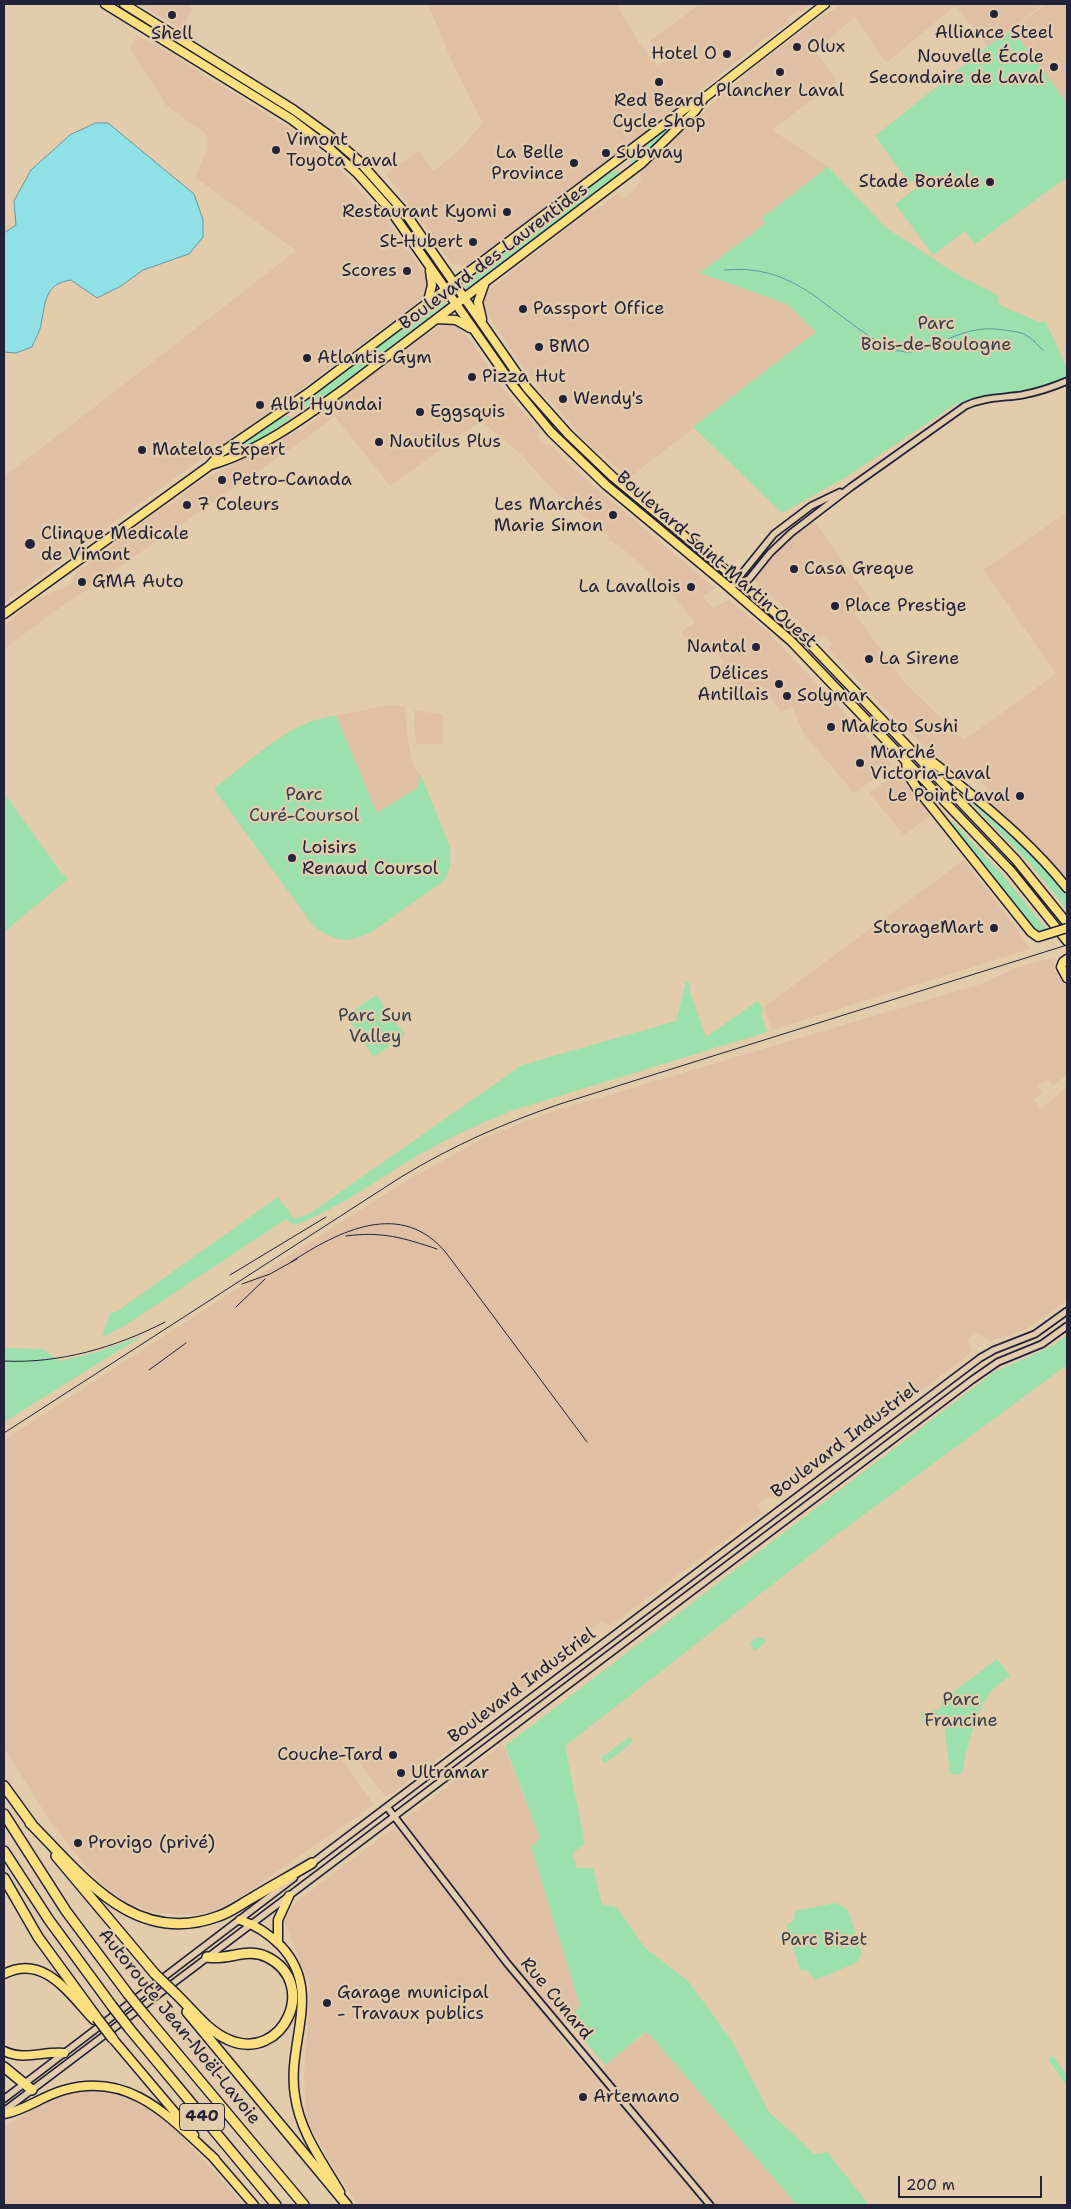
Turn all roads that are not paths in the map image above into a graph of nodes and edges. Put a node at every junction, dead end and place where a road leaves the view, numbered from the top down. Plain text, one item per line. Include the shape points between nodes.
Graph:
1 (105, 4) edge
2 (124, 4) edge
3 (825, 4) edge
4 (704, 98) junction
5 (430, 267) junction
6 (454, 282) junction
7 (485, 283) junction
8 (445, 289) junction
9 (464, 298) junction
10 (428, 302) junction
11 (456, 305) junction
12 (437, 319) junction
13 (483, 325) junction
14 (474, 331) junction
15 (1067, 381) edge
16 (209, 466) junction
17 (851, 487) junction
18 (739, 581) junction
19 (730, 587) junction
20 (4, 614) edge
21 (913, 752) junction
22 (906, 760) junction
23 (1067, 888) edge
24 (1067, 923) edge
25 (1067, 928) edge
26 (1067, 942) edge
27 (1067, 959) edge
28 (1067, 978) edge
29 (1067, 1311) edge
30 (1067, 1326) edge
31 (4, 1786) edge
32 (387, 1807) junction
33 (4, 1814) edge
34 (394, 1817) junction
35 (30, 1823) junction
36 (4, 1851) edge
37 (312, 1863) junction
38 (4, 1878) edge
39 (289, 1896) junction
40 (240, 1920) junction
41 (252, 1924) junction
42 (278, 1943) junction
43 (207, 1957) junction
44 (4, 1974) edge
45 (173, 1994) junction
46 (95, 2019) junction
47 (113, 2039) joint
48 (4, 2051) edge
49 (64, 2053) junction
50 (4, 2067) edge
51 (24, 2084) junction
52 (32, 2090) junction
53 (4, 2099) edge
54 (4, 2113) edge
55 (215, 2159) junction
56 (292, 2191) junction
57 (254, 2205) edge
58 (276, 2205) edge
59 (304, 2205) edge
60 (309, 2205) edge
61 (347, 2205) edge
62 (710, 2205) edge

1 - 5 main road, Boulevard Saint-Martin Ouest via 283,114 328,147 384,203
2 - 6 main road, Boulevard Saint-Martin Ouest via 294,110 336,140 403,210
3 - 4 main road, Boulevard des Laurentides
4 - 6 main road, Boulevard des Laurentides via 690,105
4 - 7 main road, Boulevard des Laurentides via 642,163
5 - 8 main road, Boulevard Saint-Martin Ouest
5 - 10 main road via 432,283
6 - 8 main road, Boulevard des Laurentides
6 - 9 main road, Boulevard Saint-Martin Ouest
7 - 9 main road, Boulevard des Laurentides
7 - 13 main road via 478,302
8 - 10 main road, Boulevard des Laurentides
8 - 11 main road, Boulevard Saint-Martin Ouest
9 - 11 main road, Boulevard des Laurentides
9 - 13 main road, Boulevard Saint-Martin Ouest
10 - 16 main road, Boulevard des Laurentides via 311,391 222,452
11 - 12 main road, Boulevard des Laurentides
11 - 14 main road, Boulevard Saint-Martin Ouest
12 - 14 main road via 456,320
12 - 16 main road, Boulevard des Laurentides via 306,415 240,454
13 - 18 main road, Boulevard Saint-Martin Ouest via 527,388 580,447
14 - 19 main road, Boulevard Saint-Martin Ouest via 526,403 570,452 617,495
15 - 17 street via 1022,395 977,400
16 - 20 main road, Boulevard des Laurentides
17 - 18 street via 791,533 748,579
17 - 18 street via 811,506 789,521 774,534
18 - 19 street
18 - 21 main road, Boulevard Saint-Martin Ouest via 809,643
19 - 22 main road, Boulevard Saint-Martin Ouest via 791,642
21 - 23 main road via 929,758 970,793 1032,849
21 - 24 main road, Boulevard Saint-Martin Ouest via 1022,867
22 - 25 main road, bridge via 912,782 1034,935 1040,937
22 - 26 main road, Boulevard Saint-Martin Ouest via 1018,879
27 - 28 main road via 1061,966
29 - 32 street, Boulevard Industriel via 1035,1334 980,1358
30 - 34 street, Boulevard Industriel via 1037,1347 988,1369
31 - 35 highway
32 - 34 street, Rue Cunard
32 - 37 street, Boulevard Industriel
33 - 56 highway, Autoroute Jean-Noël-Lavoie / 440, bridge via 74,1922 128,1994
34 - 39 street, Boulevard Industriel
34 - 62 street, Rue Cunard via 507,1963
35 - 37 highway via 110,1901 132,1914 166,1923 196,1922 225,1914
35 - 45 highway, bridge
36 - 58 highway, Autoroute Jean-Noël-Lavoie / 440, bridge via 53,1927 112,2006
37 - 40 street, Boulevard Industriel
38 - 46 highway via 41,1942
39 - 41 street, Boulevard Industriel
39 - 42 main road via 278,1920
40 - 41 main road
40 - 49 street, Boulevard Industriel
41 - 42 main road
41 - 43 street, Boulevard Industriel
42 - 61 main road via 295,1963 302,1985 303,2005 294,2069 298,2112 310,2142
43 - 45 highway via 220,1960 254,1953 267,1957 281,1968 290,1983 293,2000 291,2013 281,2030 258,2043 232,2042 209,2027
43 - 52 street, Boulevard Industriel
44 - 46 main road via 26,1968 47,1973
45 - 61 highway
46 - 47 highway, bridge
47 - 55 main road
48 - 49 main road via 25,2057 49,2052
49 - 51 street, Boulevard Industriel
50 - 51 highway
51 - 52 highway
51 - 53 street, Boulevard Industriel
52 - 54 street, Boulevard Industriel
54 - 55 main road via 21,2110 71,2088 115,2088 137,2095 159,2108
55 - 57 main road
56 - 59 highway, Autoroute Jean-Noël-Lavoie / 440
56 - 60 highway

